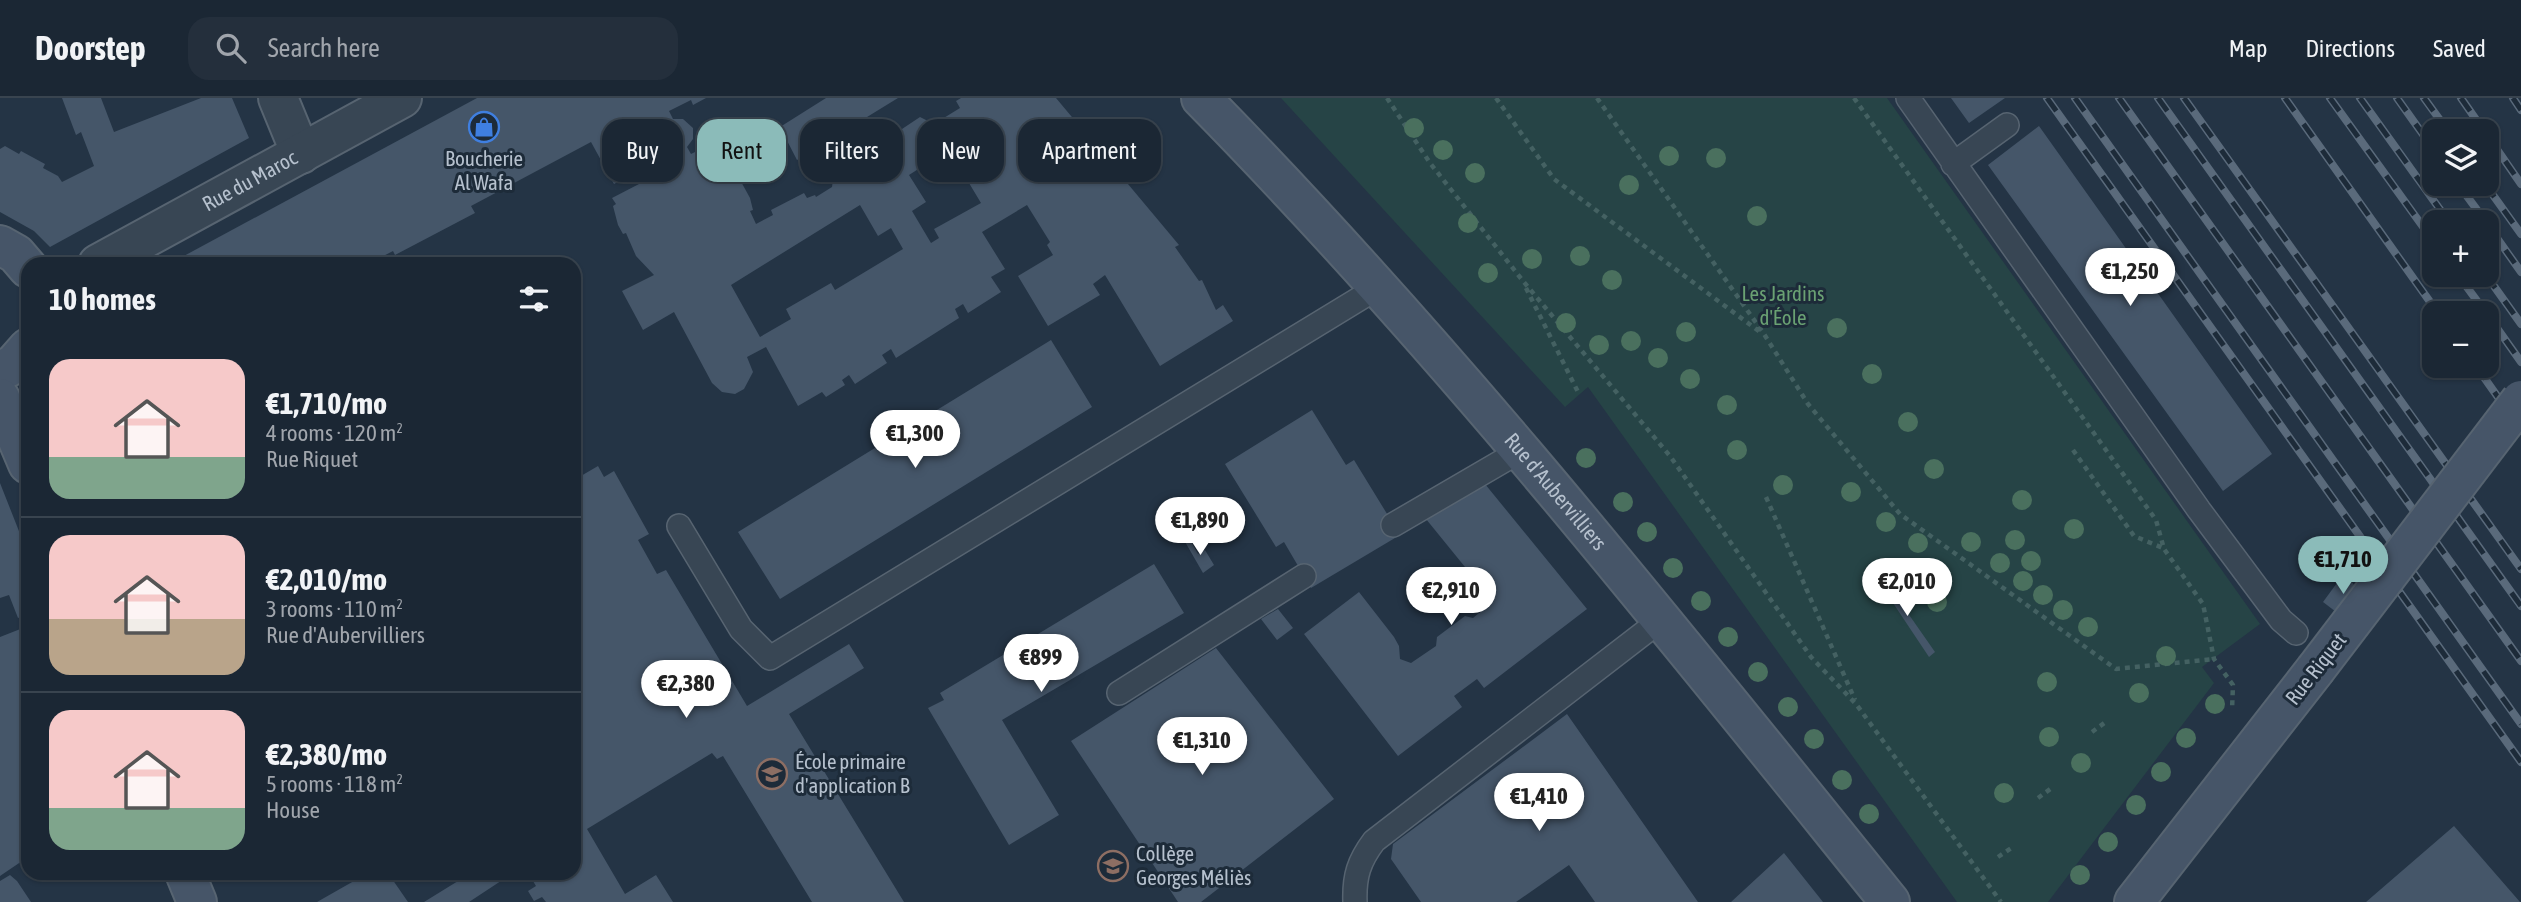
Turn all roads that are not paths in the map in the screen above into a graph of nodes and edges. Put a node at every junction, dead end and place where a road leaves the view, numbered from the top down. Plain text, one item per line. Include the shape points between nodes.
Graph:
1 (278, 98) edge
2 (402, 98) edge
3 (1201, 98) edge
4 (1908, 98) edge
5 (2007, 125) dead end
6 (301, 154) junction
7 (1953, 164) junction
8 (0, 245) edge
9 (111, 257) edge
10 (21, 260) edge
11 (1377, 288) junction
12 (21, 356) edge
13 (0, 372) edge
14 (0, 398) edge
15 (2521, 400) edge
16 (21, 448) edge
17 (1520, 451) junction
18 (1393, 525) dead end
19 (678, 526) dead end
20 (1304, 576) dead end
21 (1662, 620) junction
22 (2296, 633) dead end
23 (1119, 693) dead end
24 (188, 880) edge
25 (197, 902) edge
26 (1354, 902) edge
27 (1890, 902) edge
28 (2134, 902) edge

1 - 6 street
2 - 6 street, Rue du Maroc
3 - 11 street, Rue d'Aubervilliers
4 - 7 lane
5 - 7 lane
6 - 9 street, Rue du Maroc
7 - 22 lane via 2199,510 2281,620
8 - 10 street
11 - 17 street, Rue d'Aubervilliers
11 - 19 lane via 770,658 741,629
12 - 13 street
14 - 16 street
15 - 28 street, Rue Riquet, bridge
17 - 18 lane
17 - 21 street, Rue d'Aubervilliers
20 - 23 lane
21 - 26 lane via 1374,841 1360,861
21 - 27 street, Rue d'Aubervilliers
24 - 25 street

